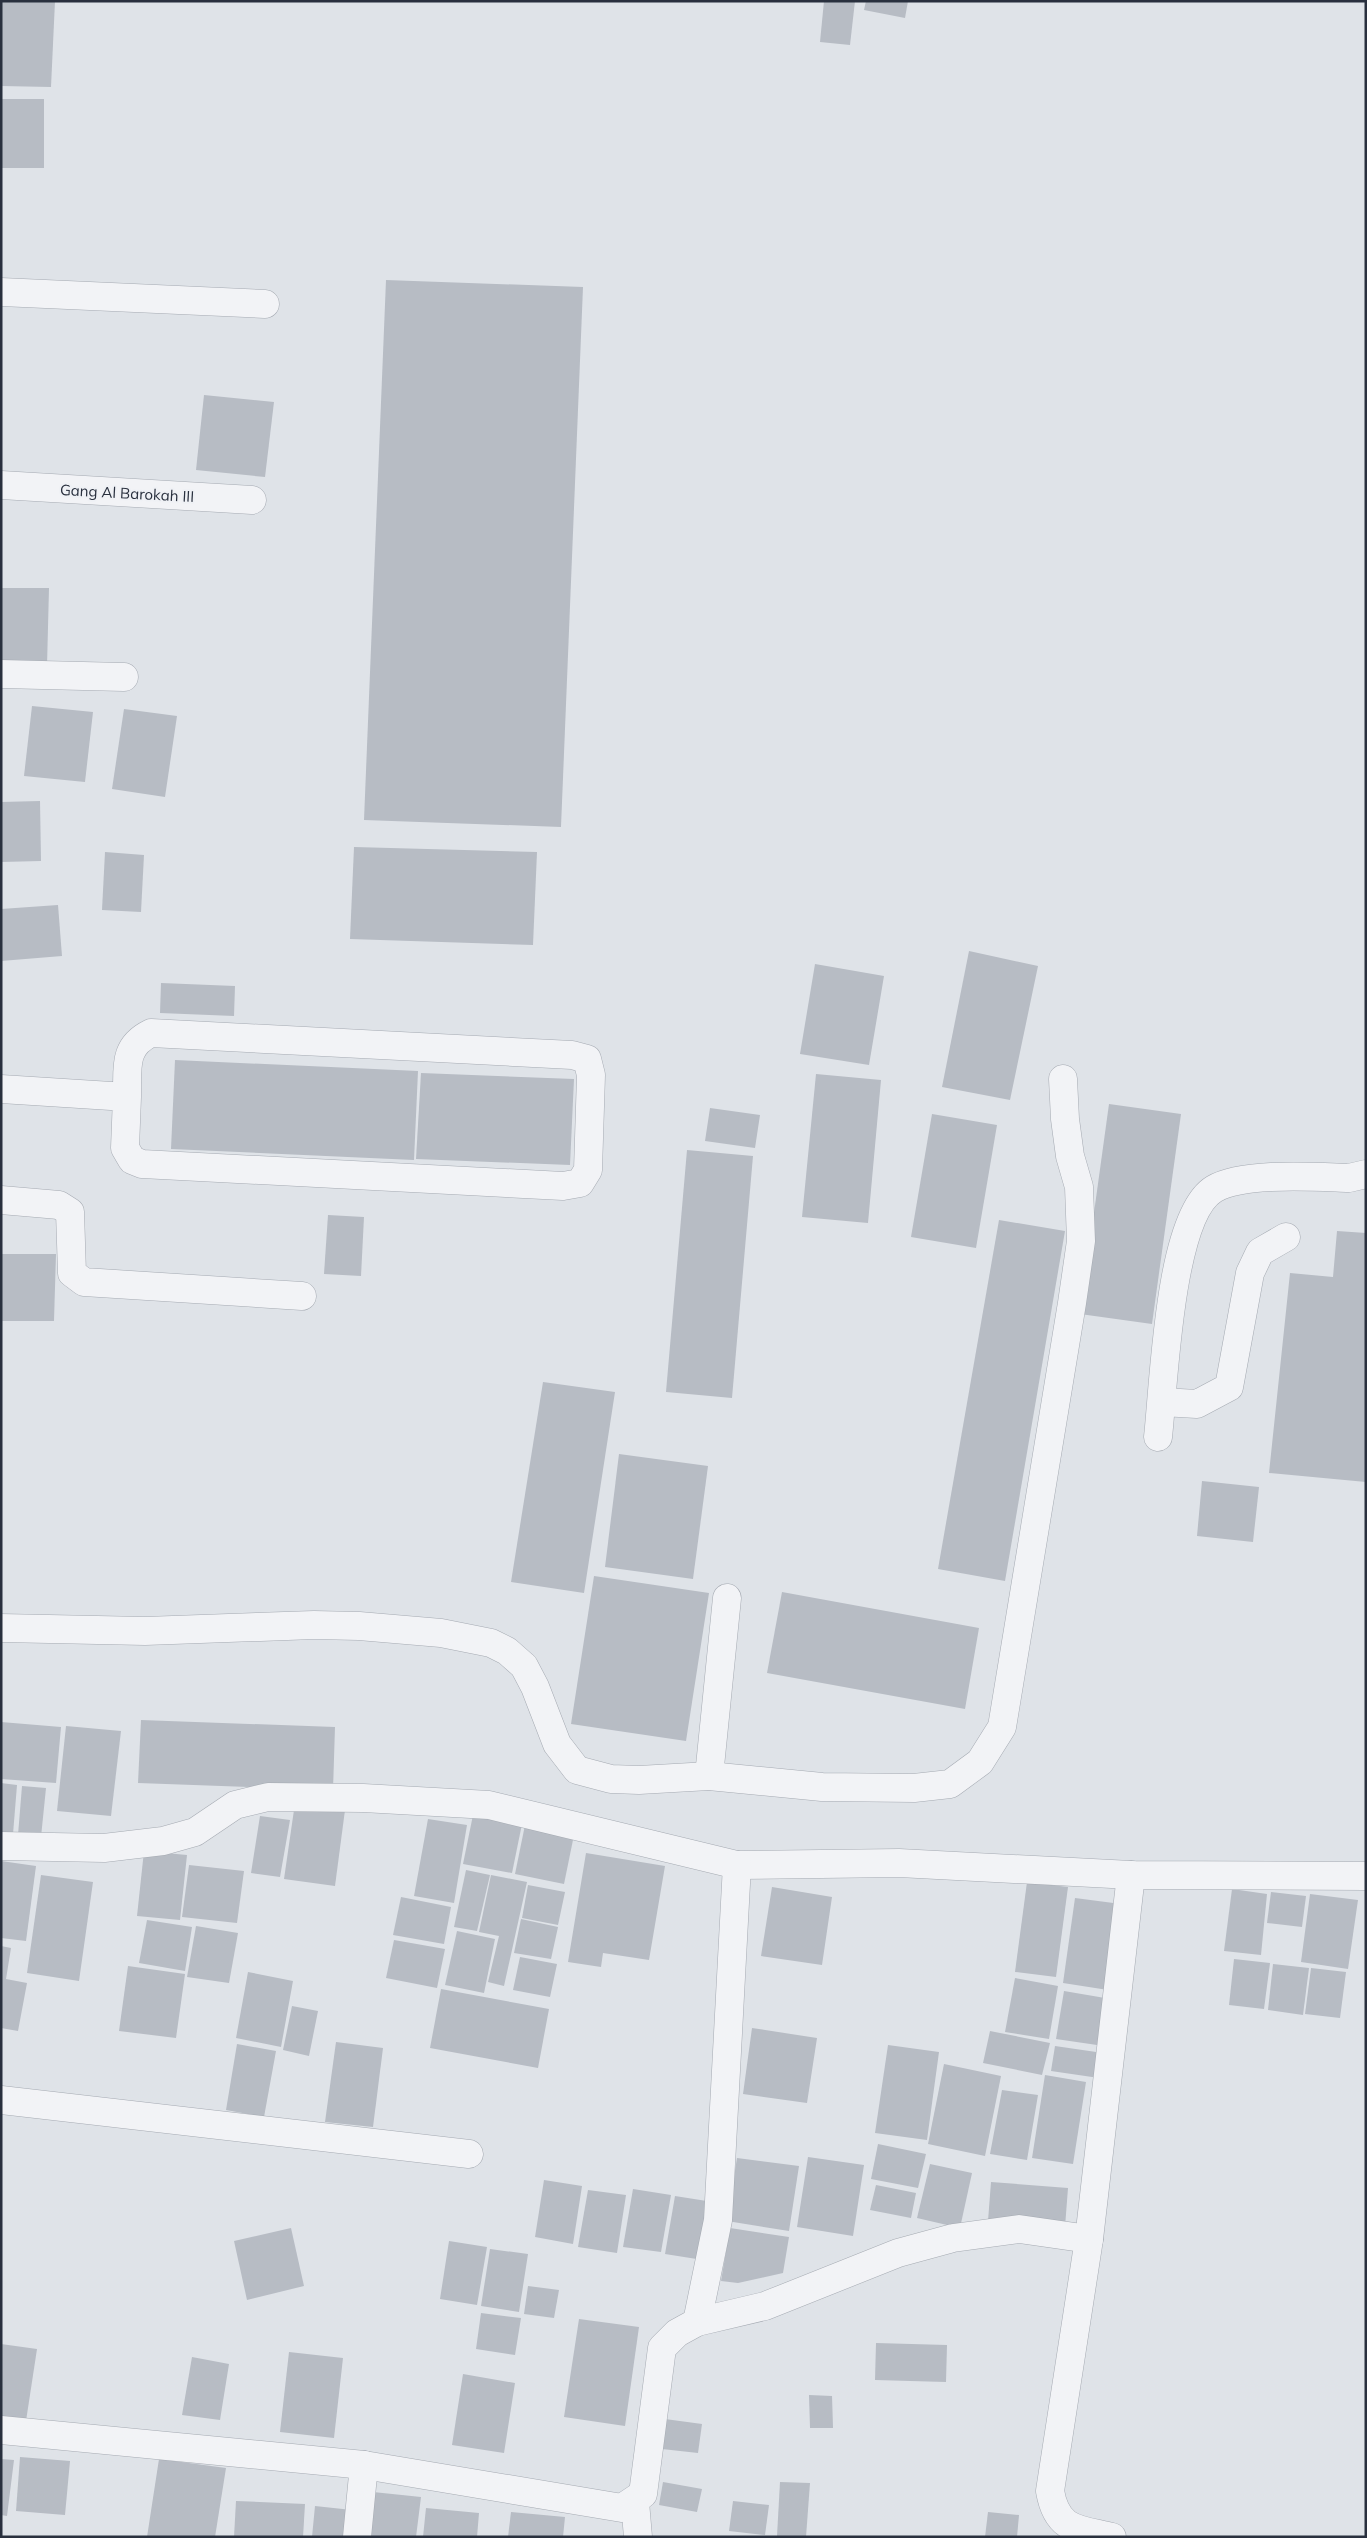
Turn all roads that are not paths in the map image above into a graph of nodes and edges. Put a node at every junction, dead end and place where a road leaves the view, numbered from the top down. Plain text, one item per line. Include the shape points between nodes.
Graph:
1 (1, 292) edge
2 (264, 304) dead end
3 (1, 485) edge
4 (252, 500) dead end
5 (1, 674) edge
6 (124, 677) dead end
7 (1064, 1078) dead end
8 (1, 1089) edge
9 (127, 1097) junction
10 (1366, 1174) edge
11 (1, 1200) edge
12 (1286, 1237) dead end
13 (302, 1296) dead end
14 (1162, 1402) junction
15 (1158, 1437) dead end
16 (727, 1598) dead end
17 (1, 1628) edge
18 (708, 1776) junction
19 (1, 1846) edge
20 (737, 1865) junction
21 (1131, 1875) junction
22 (1366, 1876) edge
23 (1, 2100) edge
24 (469, 2154) dead end
25 (1089, 2239) junction
26 (697, 2322) junction
27 (1, 2430) edge
28 (364, 2465) junction
29 (634, 2502) junction
30 (357, 2537) edge
31 (638, 2537) edge
32 (1112, 2537) edge

1 - 2 street
3 - 4 street, Gang Al Barokah III
5 - 6 street
7 - 18 street via 1066,1128 1079,1186 1081,1241 1002,1727 980,1762 950,1784 914,1788 822,1787
8 - 9 street
9 - 9 street via 125,1148 132,1160 142,1164 563,1186 580,1183 588,1170 591,1075 587,1059 572,1055 151,1033 138,1039 129,1052
10 - 14 street via 1350,1178 1234,1181 1213,1190 1199,1204 1188,1224 1175,1271
11 - 13 street via 59,1205 70,1212 72,1273 84,1282
12 - 14 street via 1260,1252 1250,1273 1229,1387 1196,1404
14 - 15 street
16 - 18 street
17 - 18 street via 145,1631 314,1625 441,1633 468,1638 507,1651 524,1666 557,1744 577,1770 611,1779 630,1780
19 - 20 street via 104,1848 163,1841 195,1832 235,1805 268,1797 363,1798 489,1805
20 - 21 street via 899,1863
20 - 26 street via 718,2220
21 - 22 street
21 - 25 street
23 - 24 street
25 - 26 street via 1019,2229 953,2238 898,2253 765,2306
25 - 32 street via 1050,2491 1052,2503 1068,2526
26 - 29 street via 677,2333 662,2348 643,2494
27 - 28 street
28 - 29 street via 622,2508
28 - 30 street
29 - 31 street

